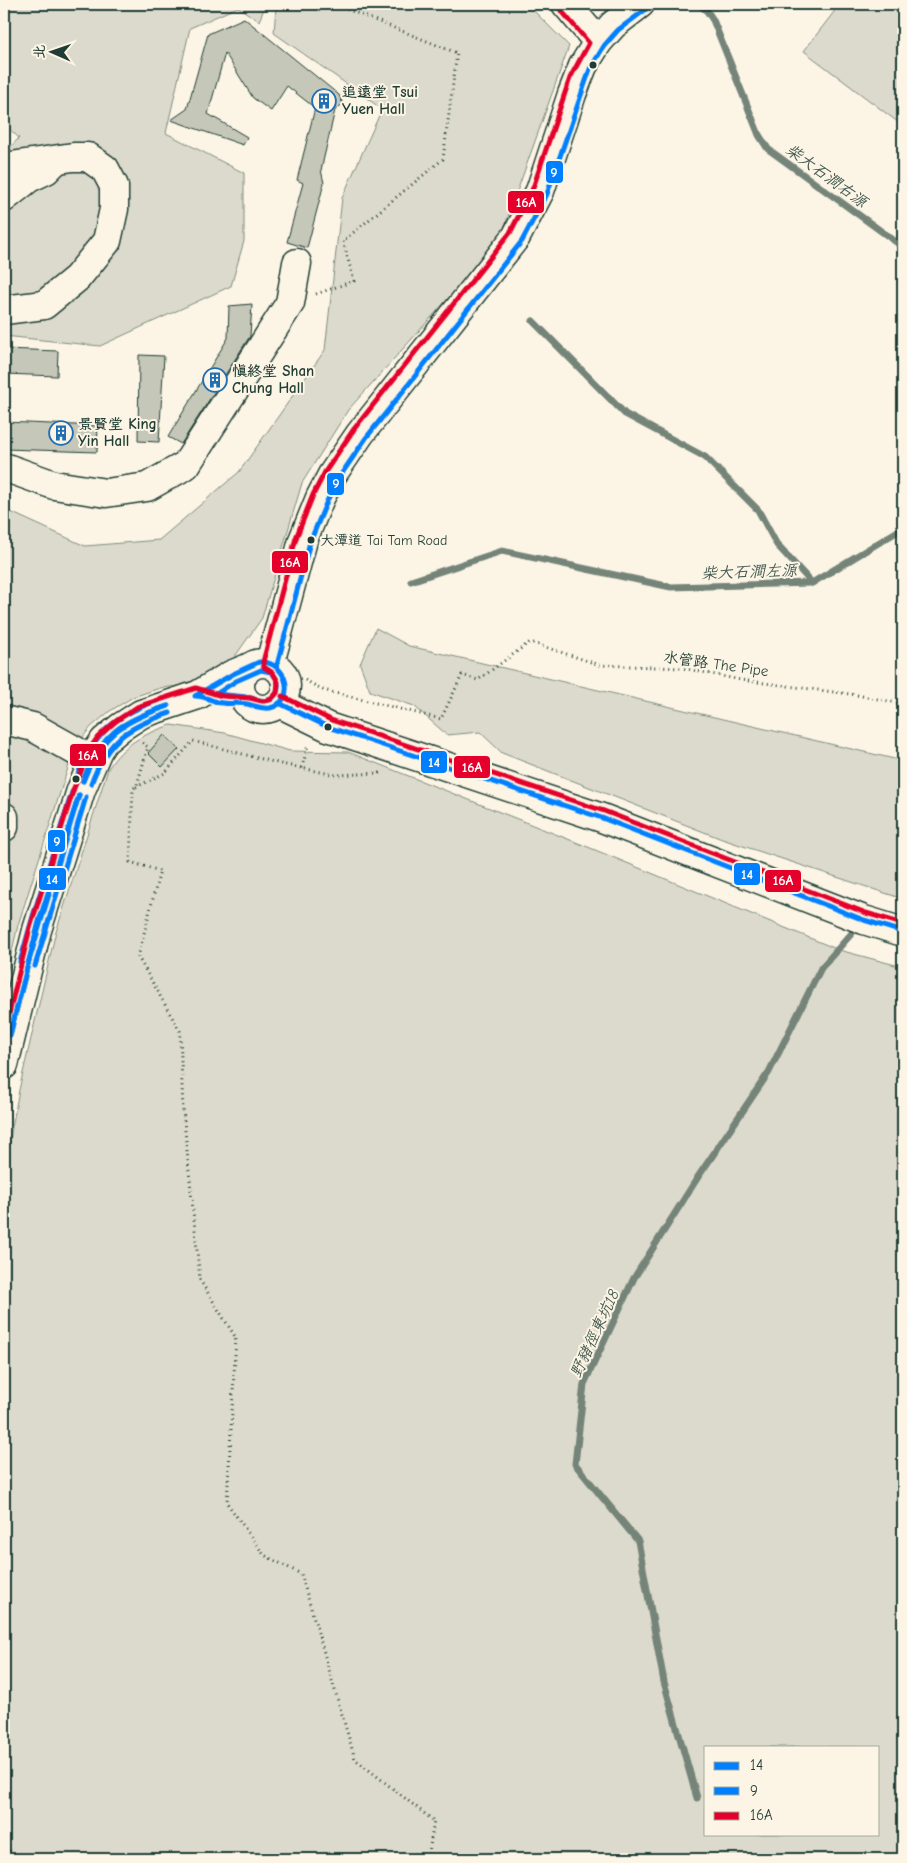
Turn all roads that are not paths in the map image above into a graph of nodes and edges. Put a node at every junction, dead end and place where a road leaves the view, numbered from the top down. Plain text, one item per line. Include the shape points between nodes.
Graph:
1 (566, 4) edge
2 (640, 4) edge
3 (598, 42) junction
4 (58, 159) junction
5 (4, 166) edge
6 (4, 198) edge
7 (297, 262) dead end
8 (4, 310) edge
9 (4, 466) edge
10 (259, 666) junction
11 (198, 695) junction
12 (279, 703) junction
13 (249, 705) junction
14 (4, 720) edge
15 (95, 755) junction
16 (4, 817) edge
17 (4, 827) edge
18 (903, 932) edge
19 (4, 1064) edge

1 - 3 main road
2 - 3 main road via 613,25
3 - 10 main road via 577,80 540,191 516,237 360,434 332,475 303,540
4 - 5 main road
4 - 6 main road
4 - 8 main road via 88,157 104,169 114,186 114,209 107,241 77,278 44,305
7 - 9 main road via 290,303 186,466 147,487 106,493 54,485
10 - 11 main road via 231,675
10 - 12 main road via 278,667 283,673 286,689
10 - 13 main road via 243,674 240,686
11 - 13 main road via 220,702
11 - 15 main road via 140,714 104,741
12 - 13 main road via 268,709
12 - 18 main road via 328,727 602,818 864,920
14 - 15 main road via 34,727
15 - 19 main road via 37,930
16 - 17 main road

